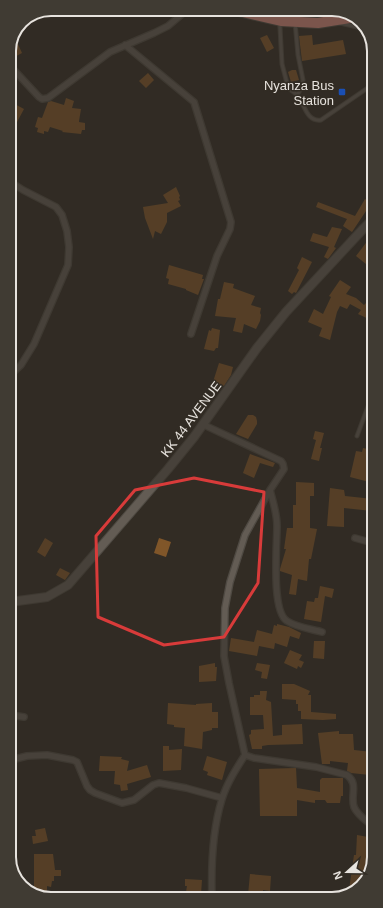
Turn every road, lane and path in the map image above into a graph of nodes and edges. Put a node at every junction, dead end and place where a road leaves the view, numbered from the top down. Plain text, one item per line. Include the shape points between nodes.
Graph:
1 (180, 16) edge
2 (260, 16) edge
3 (280, 16) edge
4 (292, 16) edge
5 (319, 16) edge
6 (345, 19) edge
7 (281, 21) junction
8 (295, 22) junction
9 (332, 22) junction
10 (318, 23) junction
11 (357, 27) edge
12 (125, 46) junction
13 (16, 73) edge
14 (367, 88) edge
15 (297, 95) junction
16 (16, 186) edge
17 (367, 225) edge
18 (191, 334) dead end
19 (16, 370) edge
20 (367, 409) edge
21 (202, 424) junction
22 (357, 436) dead end
23 (270, 490) junction
24 (355, 538) dead end
25 (367, 541) edge
26 (16, 601) edge
27 (322, 632) dead end
28 (16, 716) edge
29 (24, 717) dead end
30 (245, 755) junction
31 (16, 759) edge
32 (222, 798) junction
33 (367, 821) edge
34 (212, 892) edge

1 - 12 street via 161,30
2 - 7 highway
3 - 7 lane
4 - 8 lane
5 - 10 street
6 - 9 highway
7 - 8 highway
7 - 15 lane via 282,64 289,89
8 - 10 highway
8 - 15 lane via 303,80
9 - 10 highway
9 - 11 lane
12 - 13 street via 110,52 45,99 39,98
12 - 18 street via 194,102 231,222
14 - 15 lane via 322,120 314,119 305,112
16 - 19 street via 56,207 62,215 69,247 68,265 34,344
17 - 21 main road, KK 44 AVENUE via 286,312
20 - 22 lane
21 - 23 street via 281,460 284,469
21 - 26 main road, KK 44 AVENUE via 168,469 68,585 47,597
23 - 27 street via 276,514 276,581 281,615 295,625
23 - 30 street via 246,535 230,582 225,608 224,656
24 - 25 street
28 - 29 street
30 - 32 street
30 - 33 street via 347,775 354,782 353,806
31 - 32 street via 47,755 73,760 77,762 87,786 94,794 122,803 134,800 159,783
32 - 34 street via 217,820

